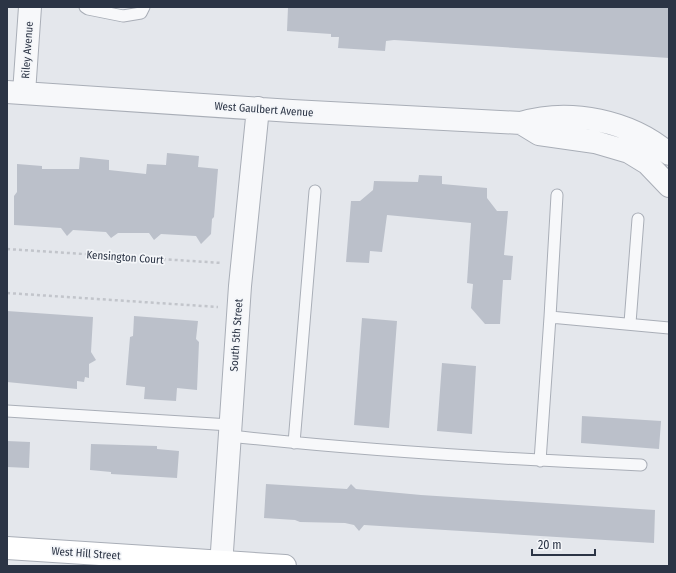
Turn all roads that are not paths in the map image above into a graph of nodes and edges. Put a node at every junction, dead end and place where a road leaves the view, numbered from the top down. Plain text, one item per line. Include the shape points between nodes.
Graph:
1 (30, 7) edge
2 (85, 7) edge
3 (144, 7) edge
4 (16, 92) edge
5 (258, 108) junction
6 (521, 123) junction
7 (669, 154) edge
8 (669, 186) edge
9 (315, 191) dead end
10 (557, 195) dead end
11 (638, 219) dead end
12 (550, 317) junction
13 (630, 323) junction
14 (669, 328) edge
15 (7, 411) edge
16 (230, 431) junction
17 (294, 443) junction
18 (540, 460) junction
19 (641, 465) dead end
20 (7, 548) edge
21 (221, 564) edge
22 (285, 566) edge

1 - 4 street, Riley Avenue
2 - 3 lane via 123,16 141,13
4 - 5 street, West Gaulbert Avenue
5 - 6 street, West Gaulbert Avenue
5 - 16 street, South 5th Street via 238,308
6 - 7 street, West Gaulbert Avenue via 539,118 600,121 644,137
6 - 8 street, West Gaulbert Avenue via 539,134 595,142 629,152 647,162
9 - 17 lane
10 - 12 lane
11 - 13 lane
12 - 13 lane
12 - 18 lane
13 - 14 lane
15 - 16 lane
16 - 17 lane
16 - 21 street, South 5th Street
17 - 18 lane
18 - 19 lane
20 - 21 street, West Hill Street
21 - 22 street, West Hill Street

